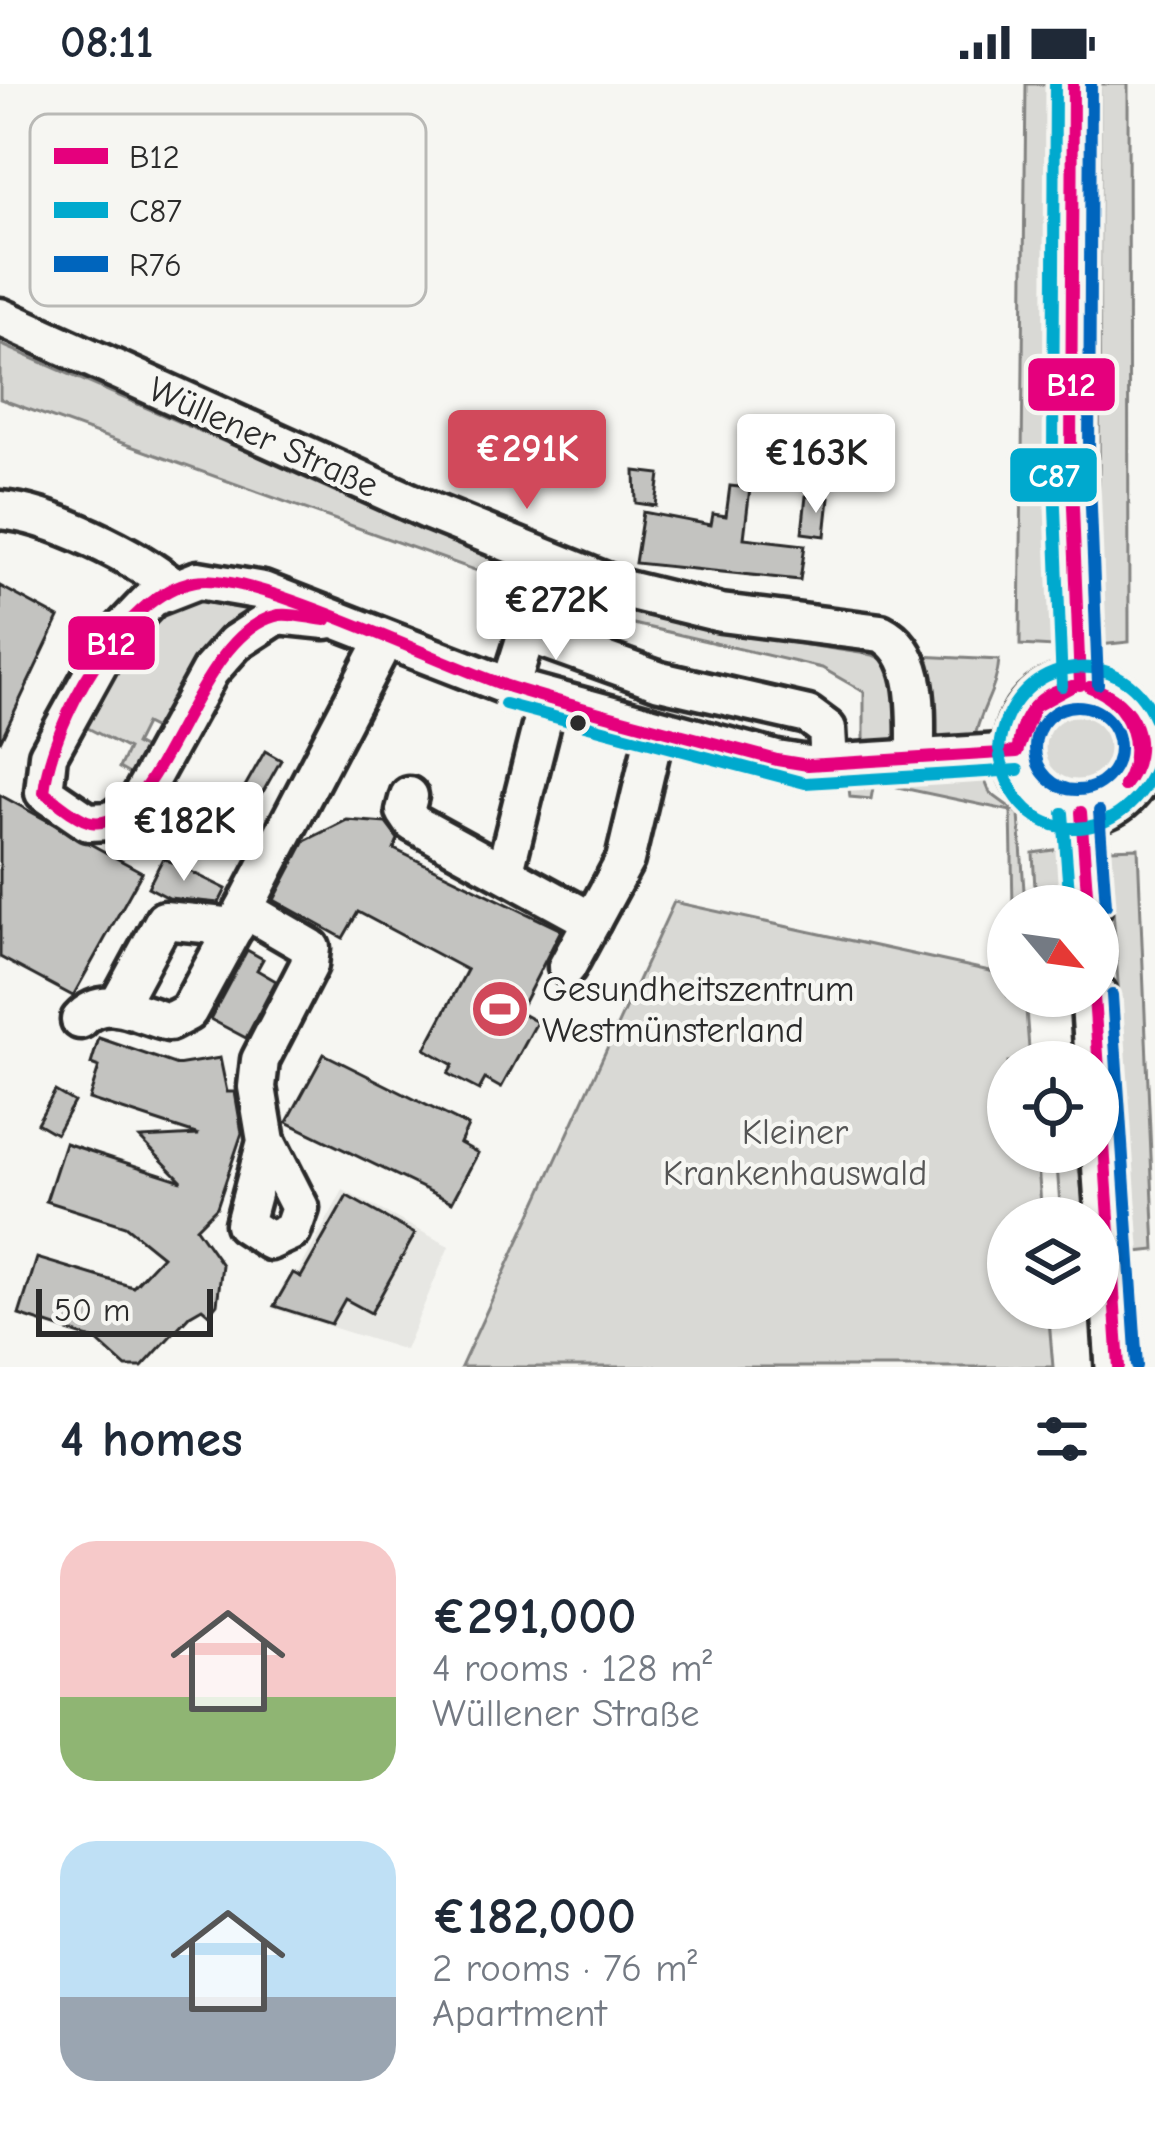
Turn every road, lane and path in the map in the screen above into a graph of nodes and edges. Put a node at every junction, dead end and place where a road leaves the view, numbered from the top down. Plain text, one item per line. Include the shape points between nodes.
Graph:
1 (1073, 84) edge
2 (0, 317) edge
3 (0, 510) edge
4 (173, 587) junction
5 (326, 620) junction
6 (384, 641) junction
7 (510, 686) junction
8 (1080, 686) junction
9 (548, 698) junction
10 (656, 729) junction
11 (1149, 741) edge
12 (1017, 752) junction
13 (916, 760) junction
14 (829, 763) junction
15 (409, 796) dead end
16 (1081, 812) junction
17 (505, 870) junction
18 (1086, 885) edge
19 (240, 918) junction
20 (592, 921) junction
21 (567, 967) dead end
22 (117, 1007) junction
23 (1095, 1017) edge
24 (80, 1020) dead end
25 (266, 1141) dead end
26 (1119, 1367) edge

1 - 8 main road via 1070,456
2 - 13 street, Wüllener Straße via 623,590 722,613 881,633 908,663
3 - 4 street via 89,540
4 - 5 street via 238,583
4 - 5 street via 111,641 48,755 44,792 88,822 112,821 139,800 210,671 235,644 278,615
5 - 6 street
6 - 7 street
6 - 19 street
7 - 9 street
7 - 14 street via 527,633 660,682 808,715 827,729
8 - 11 main road via 1115,696
8 - 12 main road via 1040,699
9 - 10 street
9 - 17 street
10 - 14 street via 777,760
10 - 20 street via 625,860
11 - 16 main road via 1132,784 1101,808
12 - 13 street
12 - 16 main road via 1030,788
13 - 14 street
15 - 17 street via 405,811 413,824
16 - 18 main road
17 - 20 street
19 - 22 street via 212,929 164,920
19 - 22 street via 188,1012 169,1022
19 - 25 street via 311,948 260,1060 256,1088
20 - 21 street
22 - 24 street via 90,1009
23 - 26 main road

